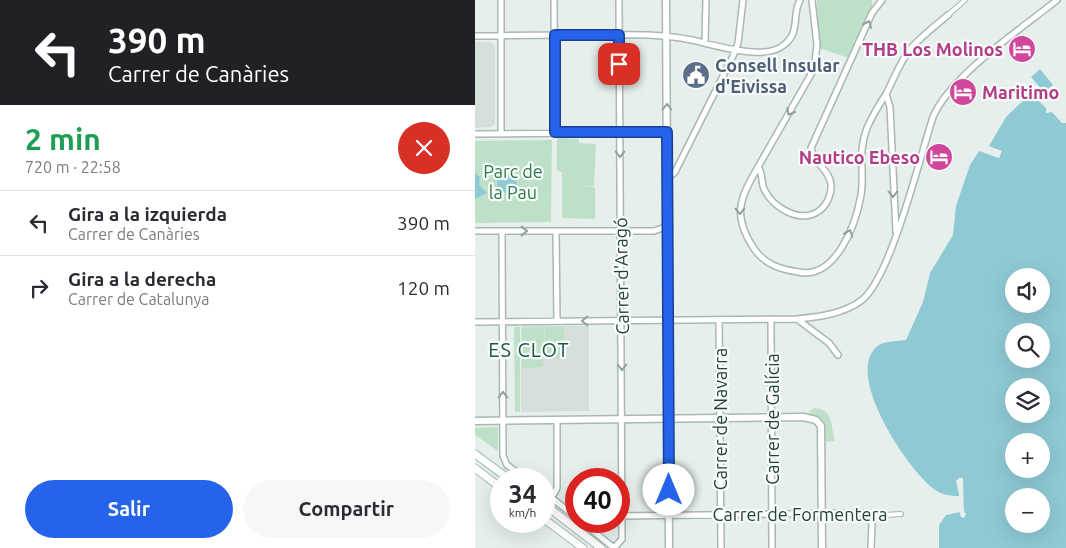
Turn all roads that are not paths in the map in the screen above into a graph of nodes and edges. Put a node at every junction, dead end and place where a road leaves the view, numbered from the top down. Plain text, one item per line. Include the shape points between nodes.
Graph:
1 (501, 0) edge
2 (554, 0) edge
3 (619, 0) edge
4 (666, 0) edge
5 (706, 0) edge
6 (743, 0) edge
7 (800, 0) edge
8 (813, 0) edge
9 (882, 0) edge
10 (965, 0) edge
11 (1057, 0) edge
12 (948, 15) joint
13 (501, 35) junction
14 (555, 35) junction
15 (619, 35) junction
16 (667, 35) junction
17 (475, 36) edge
18 (705, 43) junction
19 (736, 49) junction
20 (886, 94) junction
21 (555, 132) junction
22 (619, 132) junction
23 (667, 132) junction
24 (475, 134) edge
25 (501, 134) junction
26 (758, 167) junction
27 (668, 178) junction
28 (668, 226) junction
29 (475, 231) edge
30 (502, 231) junction
31 (556, 231) junction
32 (620, 231) junction
33 (896, 233) junction
34 (621, 320) junction
35 (668, 320) junction
36 (719, 320) junction
37 (771, 320) junction
38 (797, 320) junction
39 (557, 321) junction
40 (475, 322) edge
41 (503, 322) junction
42 (838, 355) dead end
43 (669, 418) junction
44 (720, 418) junction
45 (771, 418) junction
46 (622, 419) junction
47 (503, 420) junction
48 (557, 420) junction
49 (475, 421) edge
50 (475, 454) edge
51 (475, 468) edge
52 (494, 468) edge
53 (513, 468) edge
54 (621, 468) edge
55 (490, 480) edge
56 (555, 492) edge
57 (555, 501) edge
58 (565, 508) edge
59 (555, 512) edge
60 (720, 514) junction
61 (772, 514) junction
62 (822, 514) junction
63 (901, 514) dead end
64 (669, 515) junction
65 (630, 516) edge
66 (868, 516) junction
67 (555, 527) edge
68 (596, 533) edge
69 (621, 533) edge
70 (583, 548) edge
71 (601, 548) edge
72 (614, 548) edge
73 (669, 548) edge
74 (721, 548) edge
75 (772, 548) edge
76 (822, 548) edge
77 (871, 548) edge

1 - 13 street
2 - 14 street
3 - 15 street, Carrer d'Aragó
4 - 16 street
5 - 18 street
6 - 19 street
7 - 19 street via 797,26 785,44 766,52
8 -> 26 street via 817,45 812,74
26 -> 9 street via 764,188 774,202 794,214 811,215 826,204 831,190 830,179 814,158 811,148 872,13
10 - 12 street
11 - 33 street via 959,79 945,95 933,118
12 - 20 street via 911,48
13 - 14 street
13 - 17 street
13 - 25 street
14 - 15 street
14 - 21 street
15 - 16 street
15 - 22 street, Carrer d'Aragó
16 - 18 street
23 -> 16 street
18 - 19 street
19 - 27 street via 675,172
26 -> 20 street via 739,204 743,229 753,247 777,268 804,274 825,266 846,241 861,196 862,143 873,114
20 -> 33 street via 890,107
21 - 22 street
21 - 25 street
22 - 23 street
22 -> 32 street, Carrer d'Aragó
23 - 27 street
24 - 25 street
27 - 28 street
28 - 32 street via 654,231
28 - 35 street
29 - 30 street
30 -> 31 street
30 - 41 street
31 - 32 street
31 - 39 street
32 - 34 street, Carrer d'Aragó
33 - 38 street via 882,274 863,299 839,311
34 - 35 street
34 -> 39 street
34 -> 46 street, Carrer d'Aragó
35 - 36 street
35 - 43 street
36 - 37 street
36 - 44 street, Carrer de Navarra
37 - 38 street
37 - 45 street, Carrer de Galícia
38 - 42 street via 829,343
39 - 41 street
40 - 41 street
47 -> 41 street
43 - 44 street
43 - 46 street
43 - 64 street
44 - 45 street
44 - 60 street, Carrer de Navarra
45 - 61 street, Carrer de Galícia
45 - 62 street via 816,420 821,426
46 - 48 street
46 - 54 street, Carrer d'Aragó
47 - 48 street
47 - 49 street
47 - 53 street via 504,461
48 - 56 street
50 - 52 main road
51 - 55 main road
57 - 58 street
59 - 71 main road
60 - 61 street, Carrer de Formentera
60 - 64 street, Carrer de Formentera
60 - 74 street, Carrer de Navarra
61 - 62 street, Carrer de Formentera
61 - 75 street, Carrer de Galícia
62 - 66 street, Carrer de Formentera via 862,513
62 - 76 street
63 - 66 street, Carrer de Formentera
64 - 65 street, Carrer de Formentera
64 - 73 street
66 - 77 street via 872,523
67 - 70 main road
68 - 72 street
69 - 72 street, Carrer d'Aragó via 622,540

